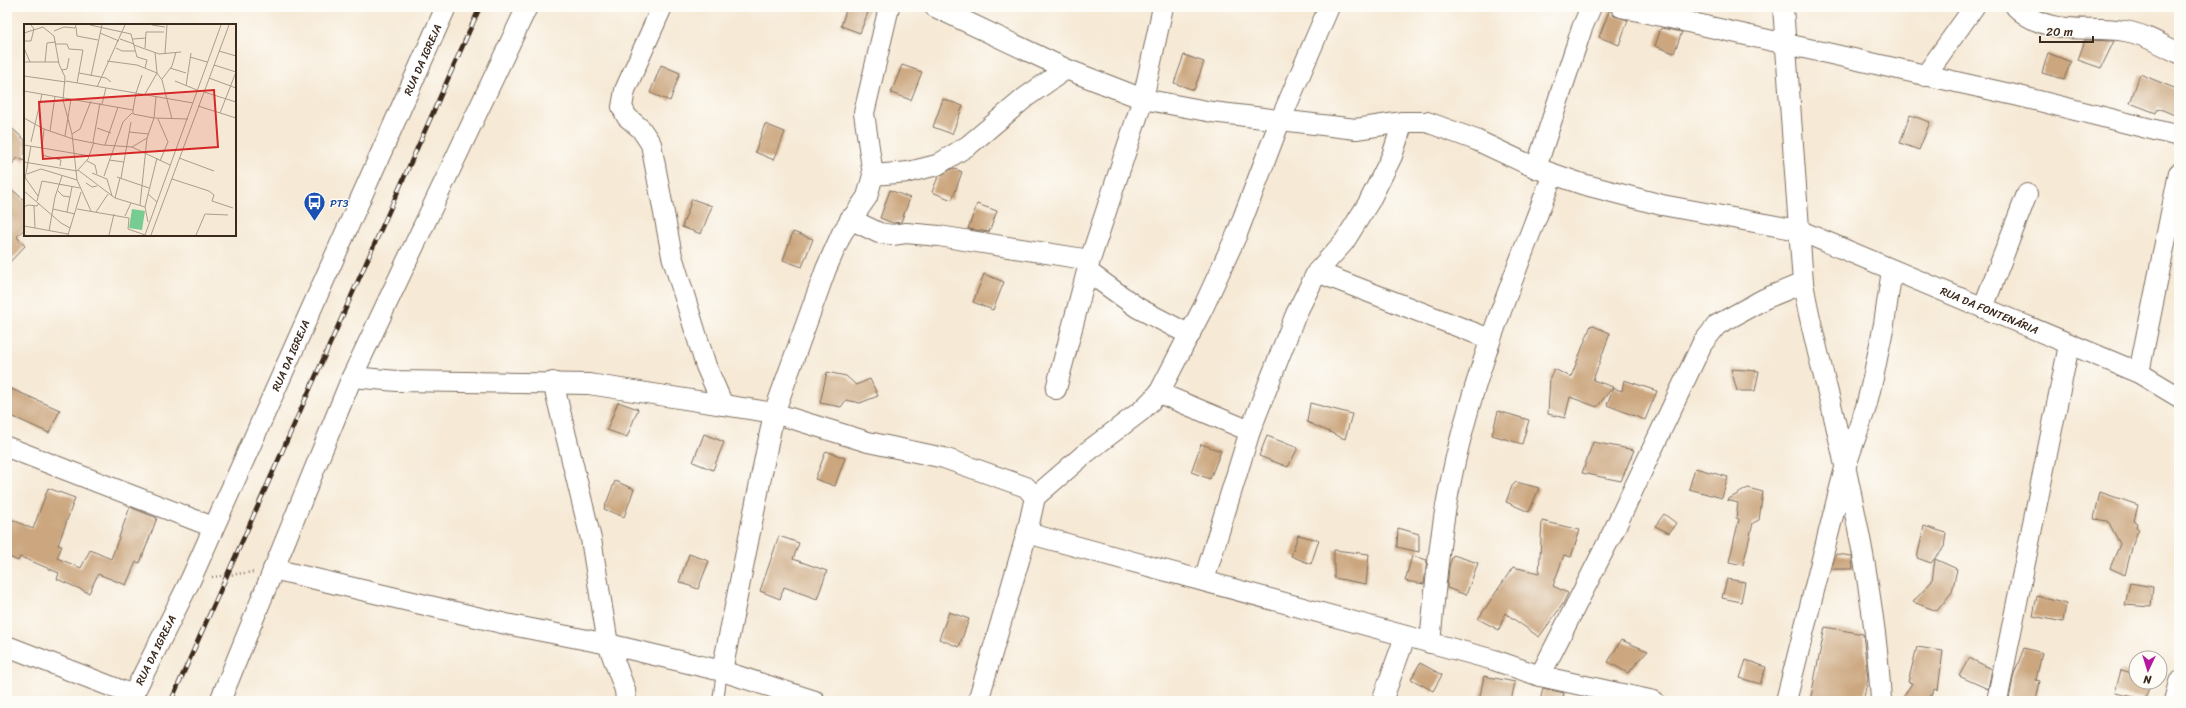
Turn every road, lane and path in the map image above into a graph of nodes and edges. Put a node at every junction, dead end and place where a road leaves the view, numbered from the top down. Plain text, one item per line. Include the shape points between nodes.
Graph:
1 (446, 7) edge
2 (527, 7) edge
3 (662, 7) edge
4 (890, 7) edge
5 (936, 7) edge
6 (1163, 7) edge
7 (1329, 7) edge
8 (1591, 7) edge
9 (1621, 7) edge
10 (1784, 7) edge
11 (1974, 7) edge
12 (2016, 7) edge
13 (1786, 44) junction
14 (2179, 53) edge
15 (1066, 69) junction
16 (1925, 76) junction
17 (1143, 99) junction
18 (1280, 121) junction
19 (1403, 122) junction
20 (2179, 136) edge
21 (1545, 171) junction
22 (2179, 173) edge
23 (873, 175) junction
24 (2026, 194) dead end
25 (850, 219) junction
26 (1798, 230) junction
27 (1089, 266) junction
28 (1892, 270) junction
29 (1317, 272) junction
30 (1803, 283) junction
31 (1983, 308) junction
32 (1190, 335) junction
33 (1490, 339) junction
34 (2069, 345) junction
35 (2139, 373) junction
36 (352, 377) junction
37 (554, 382) junction
38 (1056, 389) dead end
39 (1159, 393) junction
40 (2179, 396) edge
41 (723, 405) junction
42 (774, 413) junction
43 (1250, 431) junction
44 (7, 447) edge
45 (1845, 468) junction
46 (1035, 497) junction
47 (214, 527) junction
48 (1028, 533) junction
49 (273, 569) junction
50 (190, 580) junction
51 (1204, 580) junction
52 (1405, 637) junction
53 (1430, 643) junction
54 (608, 644) junction
55 (7, 646) edge
56 (722, 671) junction
57 (1540, 676) junction
58 (2179, 682) edge
59 (132, 698) edge
60 (220, 701) edge
61 (626, 701) edge
62 (718, 701) edge
63 (815, 701) edge
64 (978, 701) edge
65 (1382, 701) edge
66 (1654, 701) edge
67 (1786, 701) edge
68 (1880, 701) edge
69 (1997, 701) edge
70 (2174, 701) edge

1 - 47 street, RUA DA IGREJA
2 - 36 street
3 - 41 street via 625,90 622,106 627,117 641,129 651,144 672,256 706,366
4 - 23 street via 864,113
5 - 15 street, RUA DA FONTENÁRIA
6 - 17 street
7 - 18 street
8 - 21 street via 1582,28
9 - 13 street
10 - 13 street
11 - 16 street
12 - 14 street via 2035,21 2049,26 2125,31
13 - 16 street
13 - 26 street
15 - 17 street, RUA DA FONTENÁRIA
15 - 23 street via 1026,97 969,145 937,165 909,172
16 - 20 street via 2019,96
17 - 18 street, RUA DA FONTENÁRIA
17 - 27 street
18 - 19 street, RUA DA FONTENÁRIA via 1356,129
18 - 32 street via 1237,234
19 - 21 street, RUA DA FONTENÁRIA via 1427,122 1476,140
19 - 29 street via 1392,156 1369,202 1344,242
21 - 26 street, RUA DA FONTENÁRIA via 1582,184 1662,205
21 - 33 street
22 - 35 street
23 - 25 street via 867,196
24 - 31 street
25 - 27 street via 879,233 939,236
25 - 42 street via 826,270
26 - 28 street, RUA DA FONTENÁRIA
26 - 30 street
27 - 32 street via 1138,308
27 - 38 street
28 - 31 street, RUA DA FONTENÁRIA
28 - 45 street via 1873,378
29 - 33 street
29 - 43 street via 1296,314
30 - 45 street via 1810,326
30 - 57 street via 1764,299 1717,325 1702,344 1615,528
31 - 34 street, RUA DA FONTENÁRIA
32 - 39 street
33 - 53 street via 1449,489 1439,552
34 - 35 street, RUA DA FONTENÁRIA
34 - 69 street
35 - 40 street, RUA DA FONTENÁRIA
36 - 37 street via 397,381
36 - 49 street
37 - 41 street via 589,384
37 - 54 street via 591,539
39 - 43 street
39 - 46 street
41 - 42 street
42 - 46 street via 868,442 944,458 1026,487
42 - 56 street
43 - 51 street
44 - 47 street
45 - 67 street
45 - 68 street via 1876,635
46 - 48 street
47 - 50 street, RUA DA IGREJA
48 - 51 street
48 - 64 street
49 - 50 path
49 - 54 street via 506,624
49 - 60 street
50 - 59 street, RUA DA IGREJA
51 - 52 street
52 - 53 street
52 - 65 street
53 - 57 street
54 - 56 street
54 - 61 street via 625,690
55 - 59 street
56 - 62 lane
56 - 63 street
57 - 66 street
58 - 70 street

